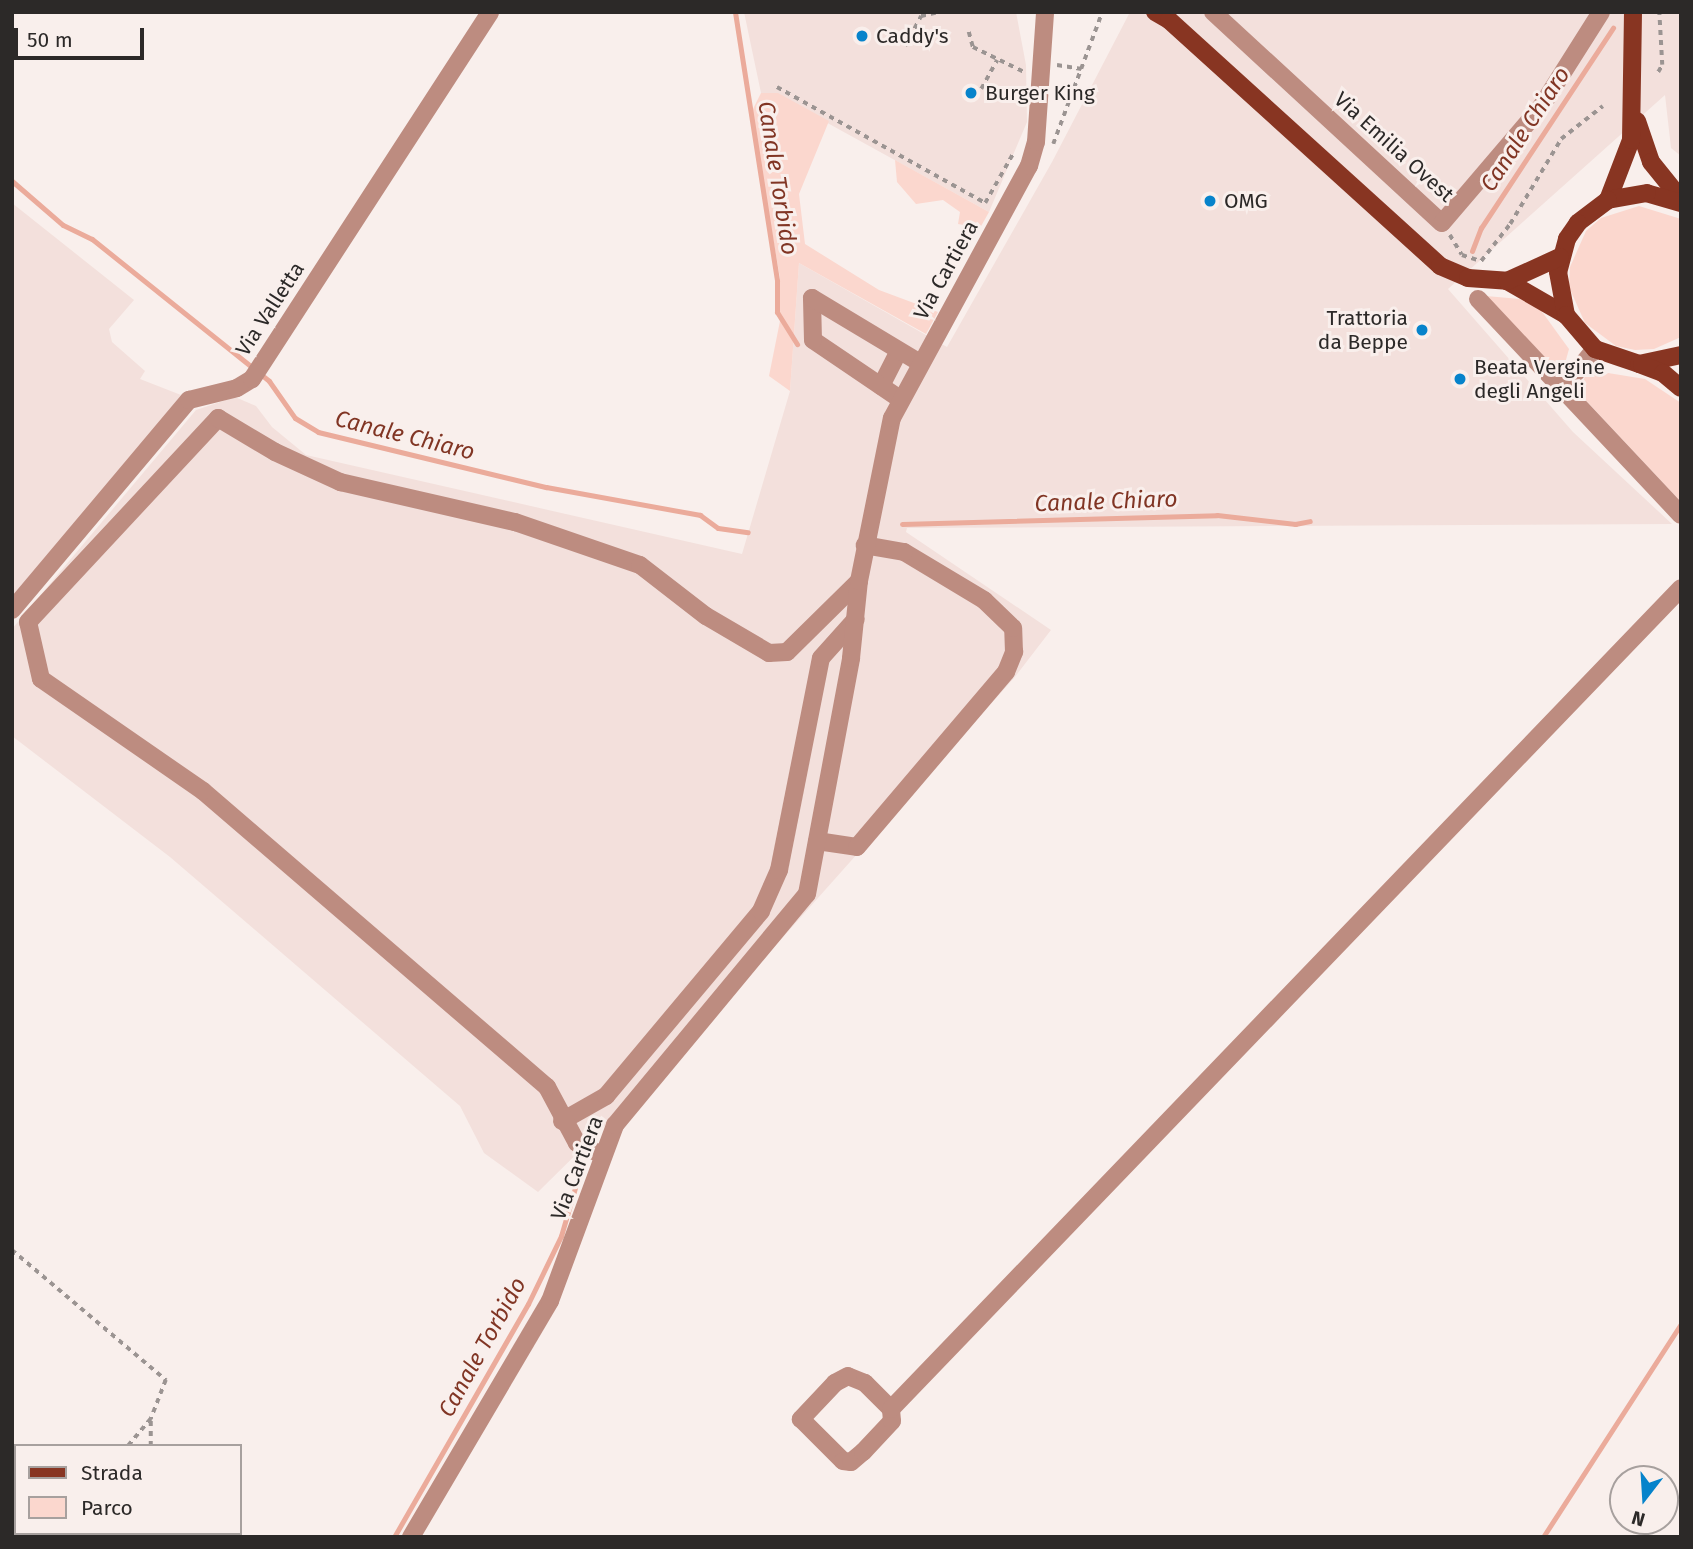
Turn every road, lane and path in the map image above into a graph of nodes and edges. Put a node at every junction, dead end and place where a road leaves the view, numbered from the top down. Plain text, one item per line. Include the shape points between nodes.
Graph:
1 (490, 12) edge
2 (939, 12) edge
3 (1045, 12) edge
4 (1102, 12) edge
5 (1213, 12) edge
6 (1601, 12) edge
7 (1633, 12) edge
8 (1659, 12) edge
9 (1163, 15) edge
10 (969, 32) dead end
11 (905, 46) dead end
12 (997, 60) junction
13 (1054, 64) dead end
14 (1029, 66) dead end
15 (1082, 69) junction
16 (1658, 72) dead end
17 (777, 87) dead end
18 (981, 89) dead end
19 (1603, 106) dead end
20 (1633, 106) junction
21 (1020, 141) dead end
22 (1045, 143) dead end
23 (1608, 200) junction
24 (1681, 201) edge
25 (1442, 223) junction
26 (1560, 257) junction
27 (1507, 281) junction
28 (1479, 299) dead end
29 (1566, 315) junction
30 (1595, 349) junction
31 (899, 351) junction
32 (1681, 355) edge
33 (920, 363) junction
34 (1639, 364) junction
35 (881, 386) junction
36 (1564, 387) junction
37 (1681, 388) edge
38 (900, 399) junction
39 (1681, 515) edge
40 (865, 545) junction
41 (859, 581) junction
42 (1681, 588) edge
43 (12, 610) edge
44 (856, 619) junction
45 (817, 841) junction
46 (562, 1121) junction
47 (602, 1155) junction
48 (12, 1250) edge
49 (891, 1409) junction
50 (150, 1419) junction
51 (130, 1444) edge
52 (151, 1444) edge
53 (411, 1537) edge

1 - 43 street, Via Valletta via 255,374 237,388 189,400
2 - 11 path via 921,16
3 - 33 street, Via Cartiera via 1036,142 1029,166
4 - 15 path
5 - 25 street, Via Emilia Ovest
6 - 25 street, Via Emilia Ovest via 1541,107
7 - 20 main road
8 - 16 path via 1662,65
9 - 27 main road via 1460,276
10 - 12 path via 973,47
12 - 14 path via 1018,71 1025,72
12 - 18 path
13 - 15 path
15 - 22 path via 1057,142
17 - 21 path via 985,203
19 - 25 path via 1561,139 1510,224 1480,261 1462,255
20 - 23 main road via 1631,140
20 - 24 main road via 1651,162
23 - 24 main road via 1647,193
23 - 26 main road via 1578,223
26 - 27 main road
26 - 29 main road via 1558,286
27 - 29 main road
28 - 36 street
29 - 30 main road
30 - 34 main road
30 - 36 street
31 - 33 street
31 - 35 street
31 - 35 street via 812,298 813,340
32 - 34 main road
33 - 38 street, Via Cartiera
34 - 37 main road via 1663,373
35 - 38 street
36 - 39 street
38 - 40 street, Via Cartiera
40 - 41 street, Via Cartiera
40 - 45 street via 904,552 1003,614 1013,628 1014,652 1006,672 857,847
41 - 44 street, Via Cartiera
41 - 46 street via 787,652 769,653 706,616 640,565 515,522 340,482 275,452 218,418 28,622 41,679 214,800 547,1087
42 - 49 street
44 - 45 street, Via Cartiera
44 - 46 street via 821,658 779,870 761,911 606,1096
45 - 47 street, Via Cartiera via 810,884 800,906 630,1103
46 - 47 street via 577,1143
47 - 53 street, Via Cartiera via 567,1264 550,1301
48 - 50 path via 166,1380
49 - 49 street via 865,1383 848,1376 835,1383 801,1419 835,1457 851,1462 892,1421
50 - 51 path
50 - 52 path

